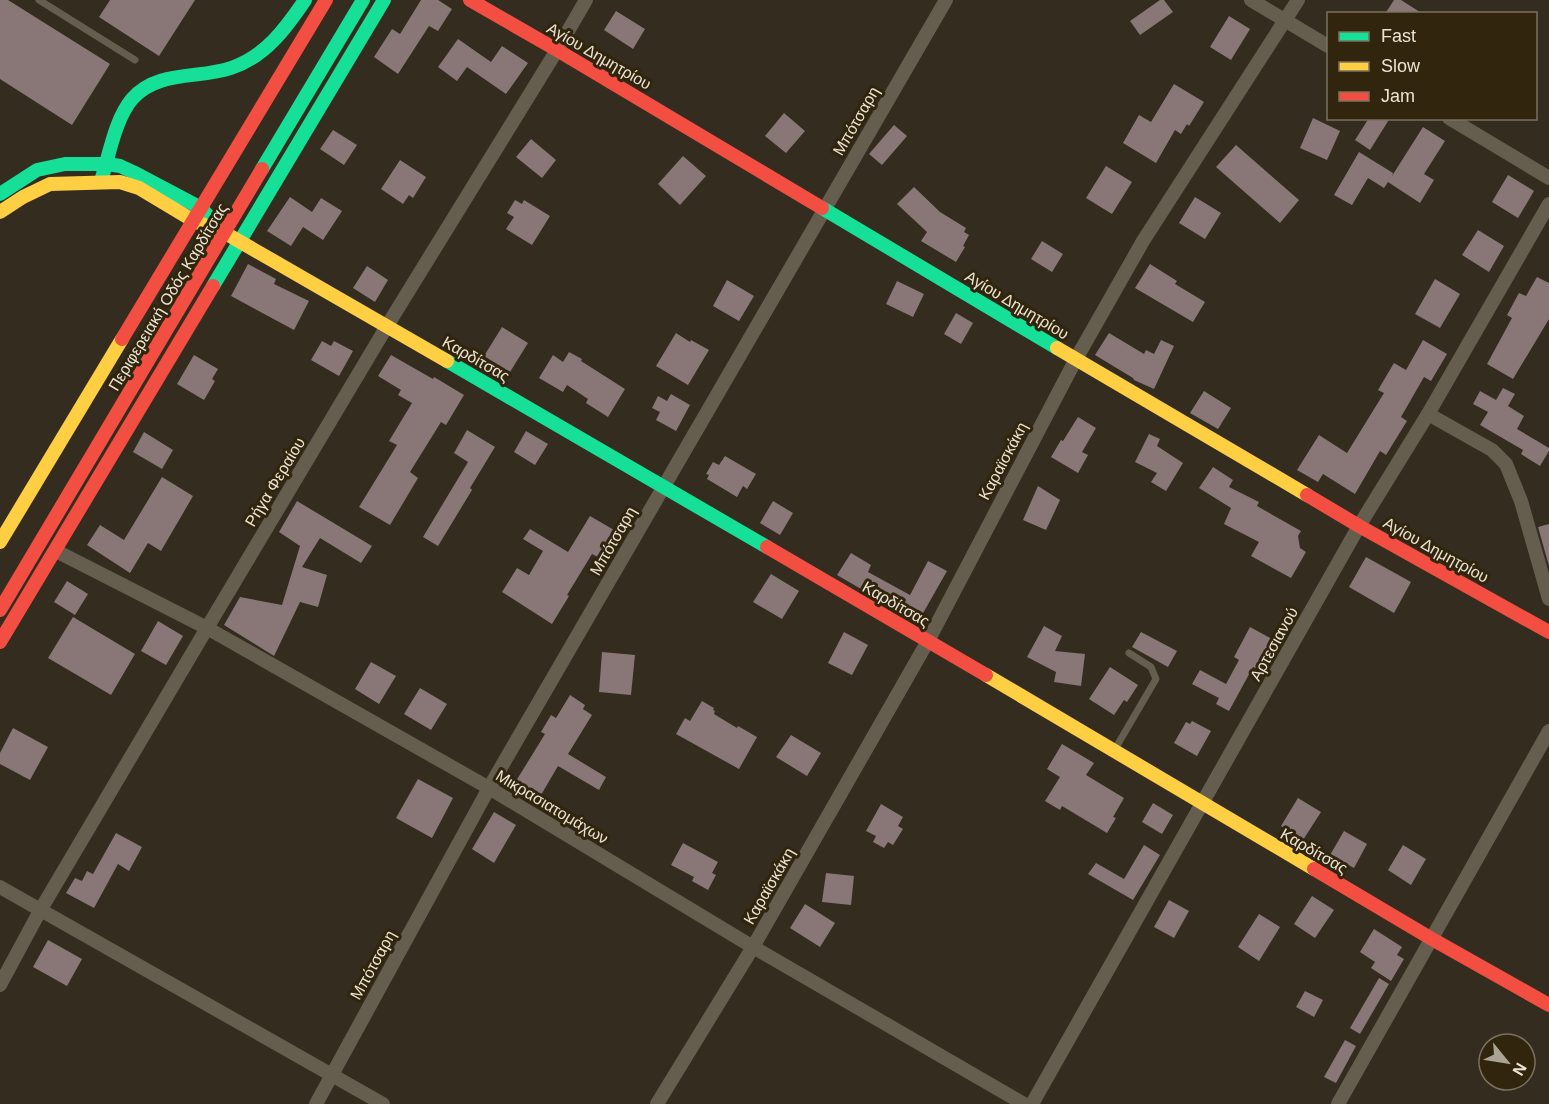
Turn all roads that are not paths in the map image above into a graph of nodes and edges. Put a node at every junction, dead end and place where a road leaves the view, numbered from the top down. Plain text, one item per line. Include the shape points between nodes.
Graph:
1 (39, 0) edge
2 (305, 0) edge
3 (326, 0) edge
4 (363, 0) edge
5 (384, 0) edge
6 (470, 0) edge
7 (586, 0) edge
8 (946, 0) edge
9 (1251, 0) edge
10 (1298, 0) edge
11 (1286, 21) junction
12 (1327, 45) edge
13 (557, 50) junction
14 (135, 60) dead end
15 (1452, 120) edge
16 (107, 164) junction
17 (1549, 178) edge
18 (101, 181) junction
19 (0, 194) edge
20 (1549, 204) edge
21 (201, 208) junction
22 (824, 208) junction
23 (0, 212) edge
24 (194, 221) junction
25 (225, 233) junction
26 (240, 242) junction
27 (387, 326) junction
28 (1076, 359) junction
29 (1428, 414) junction
30 (663, 488) junction
31 (1359, 526) junction
32 (0, 542) edge
33 (56, 551) junction
34 (1549, 599) edge
35 (0, 610) edge
36 (207, 628) junction
37 (1549, 632) edge
38 (928, 641) junction
39 (0, 642) edge
40 (1129, 653) dead end
41 (1549, 731) edge
42 (1114, 752) junction
43 (489, 788) junction
44 (1203, 804) junction
45 (0, 887) edge
46 (41, 909) junction
47 (1432, 939) junction
48 (753, 947) junction
49 (0, 985) edge
50 (1549, 1005) edge
51 (332, 1074) junction
52 (316, 1104) edge
53 (383, 1104) edge
54 (657, 1104) edge
55 (1024, 1104) edge
56 (1032, 1104) edge
57 (1338, 1104) edge

1 - 14 lane
2 - 16 street via 285,29 253,57 232,68 154,82 140,91 123,116
3 - 21 street, Περιφερειακή Οδός Καρδίτσας
4 - 25 street, Περιφερειακή Οδός Καρδίτσας
5 - 26 street
6 - 13 street, Αγίου Δημητρίου
7 - 13 street, Ρήγα Φεραίου
8 - 22 street, Μπότσαρη
9 - 11 street
10 - 11 street, Καραϊσκάκη
11 - 12 street
11 - 28 street, Καραϊσκάκη via 1143,241
13 - 22 street, Αγίου Δημητρίου
13 - 27 street, Ρήγα Φεραίου
15 - 17 street
16 - 18 street
16 - 19 street via 65,164 37,170
16 - 21 street via 134,172
18 - 23 street via 50,184
18 - 24 street via 139,188
20 - 29 street, Αρτεσιανού
21 - 24 street, Περιφερειακή Οδός Καρδίτσας
21 - 25 street
22 - 28 street, Αγίου Δημητρίου
22 - 30 street, Μπότσαρη
24 - 25 street
24 - 32 street, Περιφερειακή Οδός Καρδίτσας
25 - 26 street, Καρδίτσας
25 - 35 street, Περιφερειακή Οδός Καρδίτσας
26 - 27 street, Καρδίτσας
26 - 33 street
27 - 30 street, Καρδίτσας
27 - 36 street, Ρήγα Φεραίου
28 - 31 street, Αγίου Δημητρίου
28 - 38 street, Καραϊσκάκη
29 - 31 street, Αρτεσιανού
29 - 34 street via 1492,450 1506,464 1521,501
30 - 38 street, Καρδίτσας
30 - 43 street, Μπότσαρη
31 - 37 street, Αγίου Δημητρίου
31 - 44 street, Αρτεσιανού
33 - 36 street, Μικρασιατομάχων
33 - 39 street
36 - 43 street, Μικρασιατομάχων
36 - 46 street, Ρήγα Φεραίου
38 - 42 street, Καρδίτσας
38 - 48 street, Καραϊσκάκη
40 - 42 lane via 1151,667 1156,679
41 - 47 street
42 - 44 street, Καρδίτσας
43 - 48 street, Μικρασιατομάχων
43 - 51 street, Μπότσαρη
44 - 47 street, Καρδίτσας
44 - 56 street, Αρτεσιανού
45 - 46 street
46 - 49 street, Ρήγα Φεραίου
46 - 51 street
47 - 50 street, Καρδίτσας
47 - 57 street
48 - 54 street, Καραϊσκάκη
48 - 55 street, Μικρασιατομάχων
51 - 52 street, Μπότσαρη
51 - 53 street

